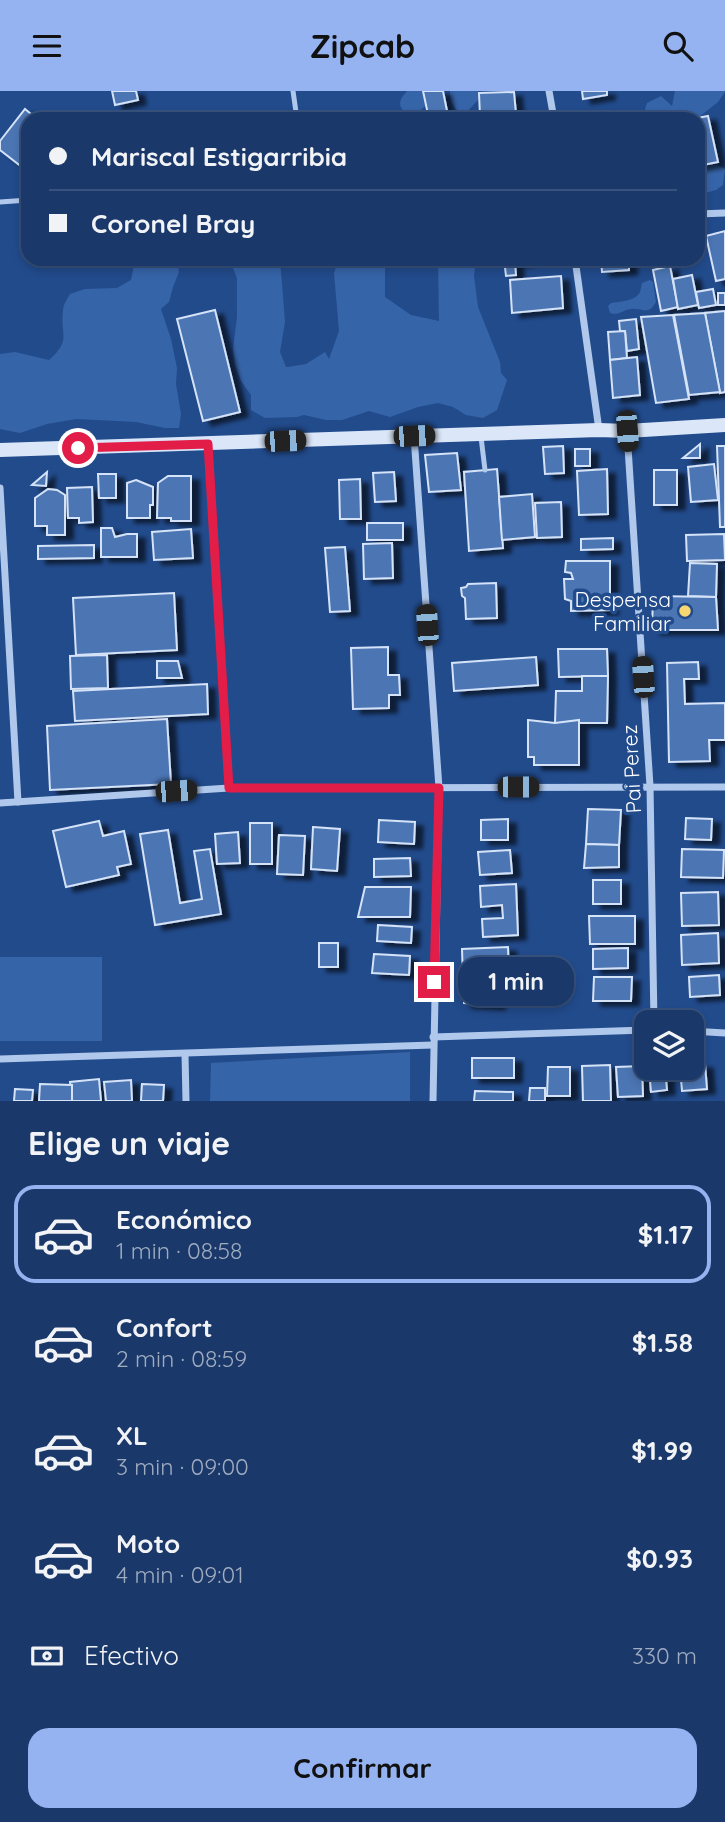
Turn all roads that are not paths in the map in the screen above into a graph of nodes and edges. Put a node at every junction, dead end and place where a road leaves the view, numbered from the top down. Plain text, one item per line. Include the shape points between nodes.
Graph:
1 (293, 91) edge
2 (549, 91) edge
3 (296, 112) edge
4 (553, 112) edge
5 (21, 200) edge
6 (0, 202) edge
7 (725, 213) edge
8 (705, 214) edge
9 (576, 266) edge
10 (725, 425) edge
11 (599, 429) junction
12 (627, 431) junction
13 (481, 434) junction
14 (414, 436) junction
15 (208, 444) junction
16 (0, 450) edge
17 (485, 470) dead end
18 (0, 488) edge
19 (650, 786) junction
20 (725, 787) edge
21 (229, 788) junction
22 (439, 788) junction
23 (18, 801) junction
24 (0, 803) edge
25 (654, 1010) edge
26 (634, 1031) edge
27 (704, 1032) edge
28 (725, 1033) edge
29 (433, 1041) junction
30 (185, 1054) junction
31 (0, 1059) edge
32 (186, 1101) edge
33 (433, 1101) edge

1 - 3 lane
2 - 4 street
5 - 6 lane
7 - 8 street
9 - 11 street
10 - 12 street
11 - 12 street
11 - 13 street
12 - 19 street, Pai Perez
13 - 14 street
13 - 17 lane
14 - 15 street
14 - 22 street
15 - 16 street
15 - 21 street
18 - 23 street
19 - 20 street
19 - 22 street
19 - 25 street, Pai Perez
21 - 22 street
21 - 23 street
22 - 29 street
23 - 24 street
26 - 29 street
27 - 28 street
29 - 30 street
29 - 33 street
30 - 31 street
30 - 32 street

